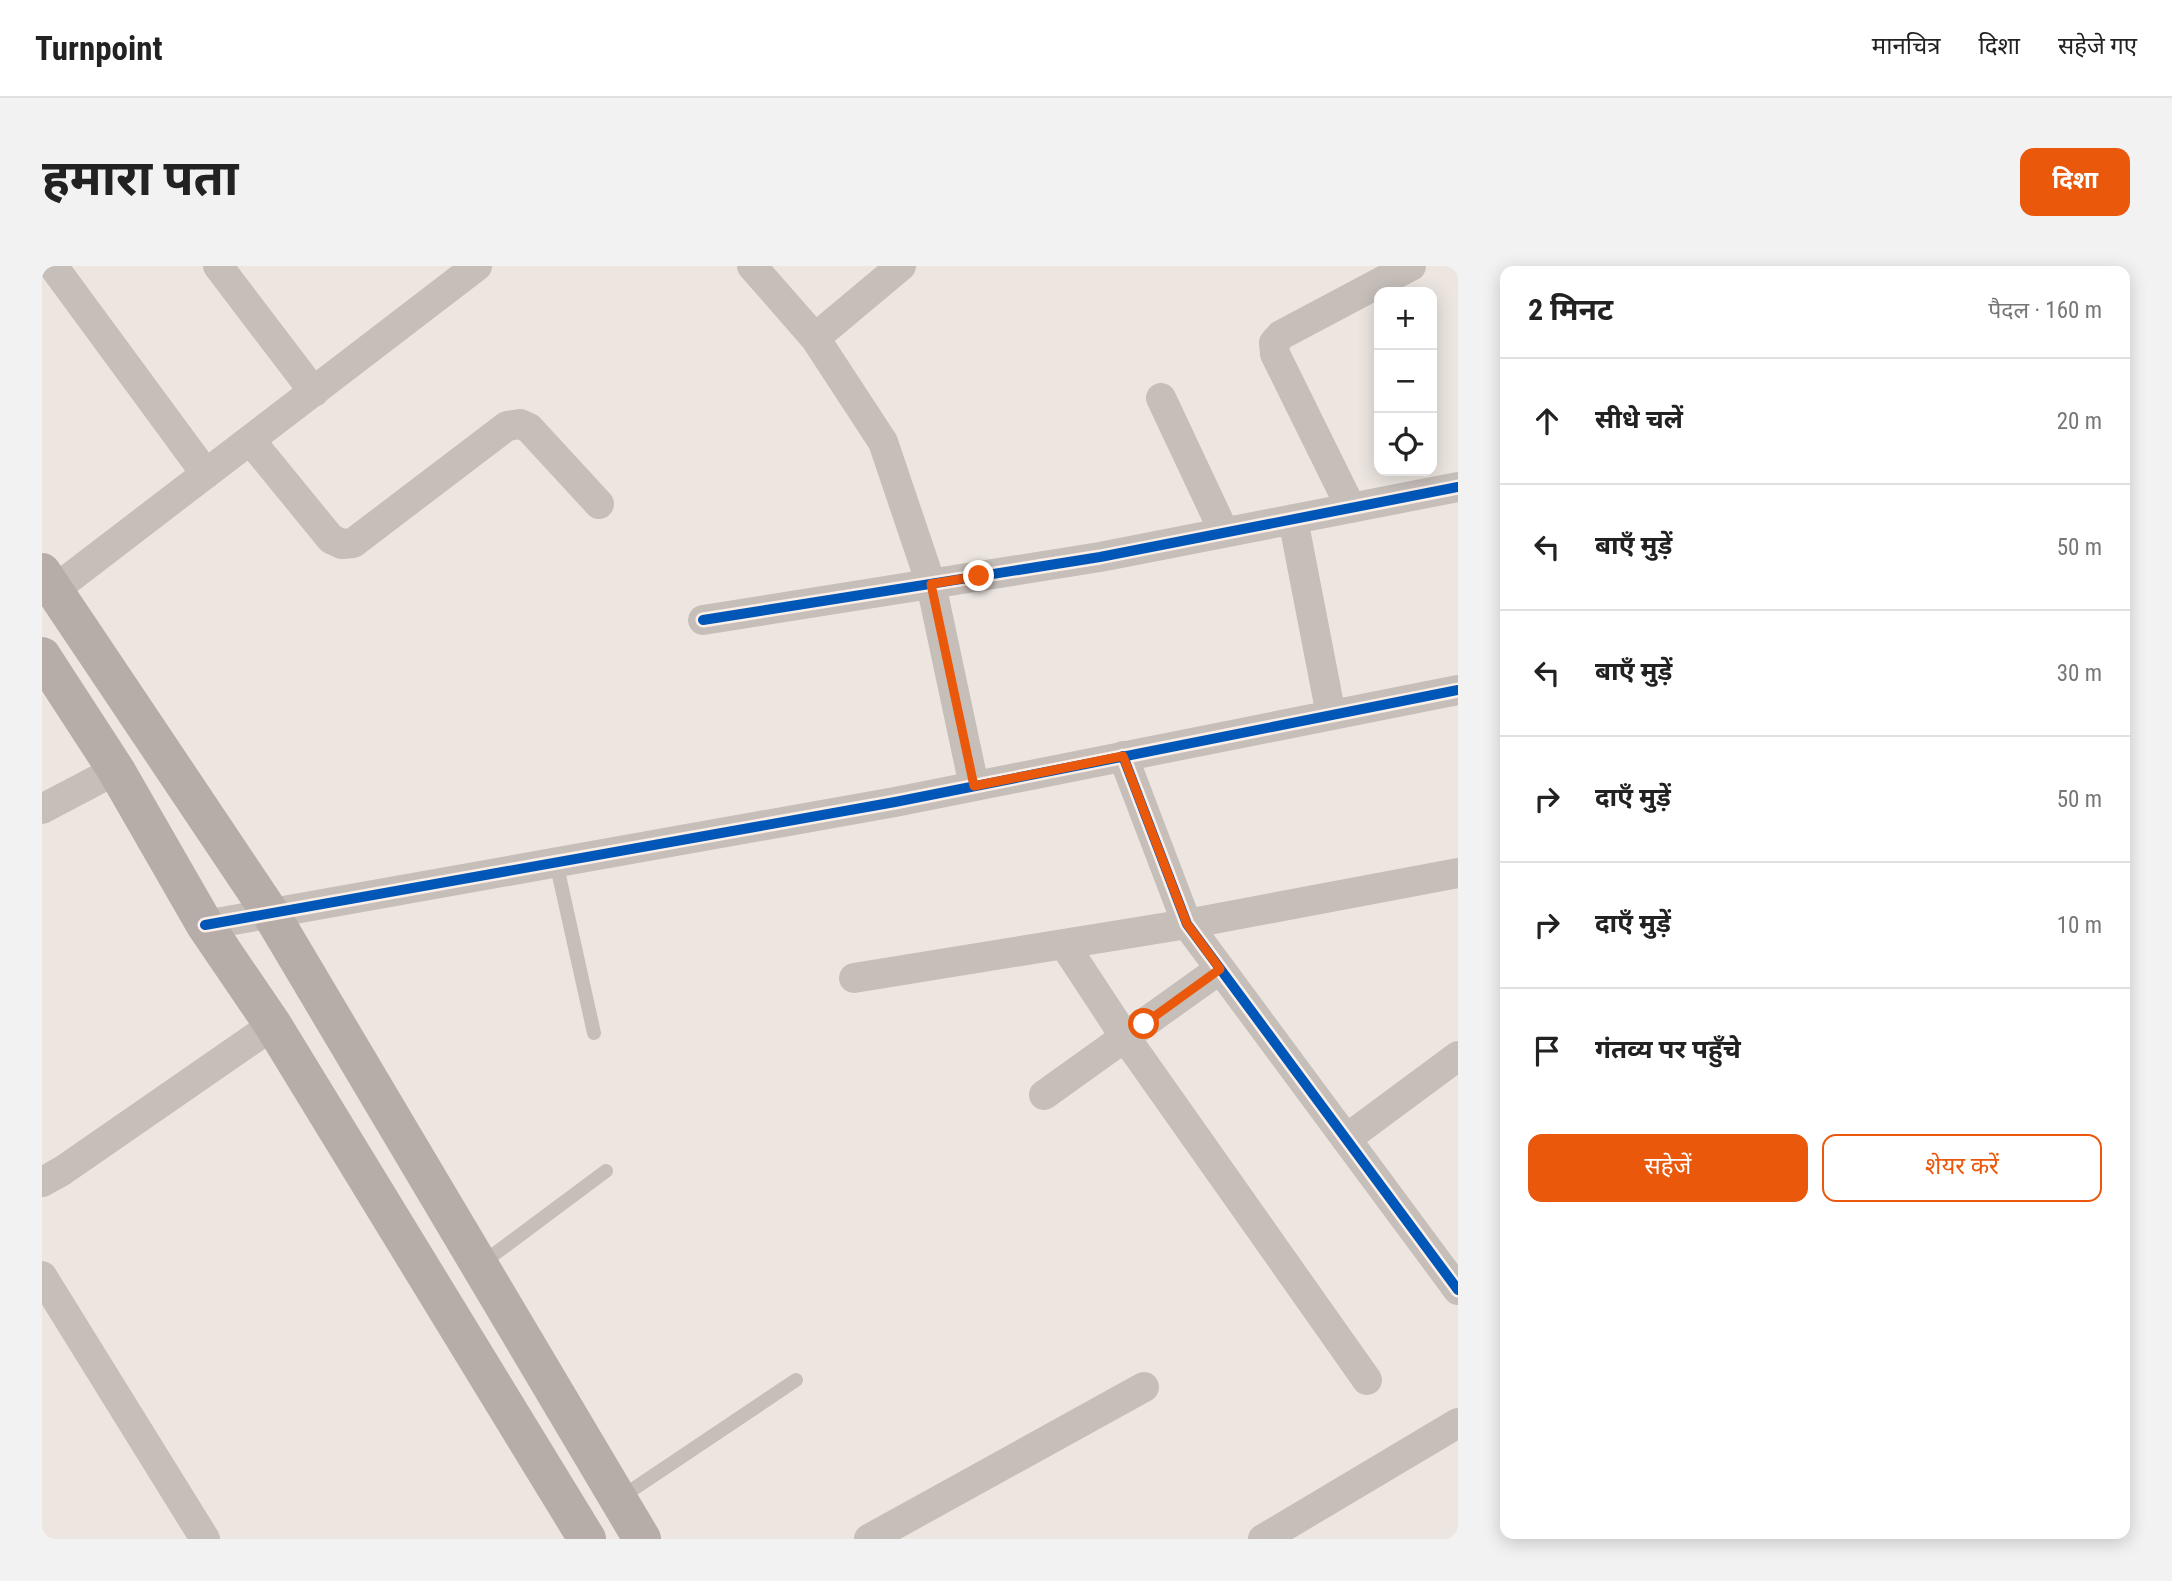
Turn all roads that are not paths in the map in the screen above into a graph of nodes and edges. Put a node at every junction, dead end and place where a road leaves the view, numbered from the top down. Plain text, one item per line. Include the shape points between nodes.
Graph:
1 (54, 266) edge
2 (218, 266) edge
3 (477, 266) edge
4 (752, 266) edge
5 (901, 266) edge
6 (1411, 266) edge
7 (815, 338) junction
8 (314, 391) junction
9 (1161, 398) dead end
10 (250, 440) junction
11 (206, 474) junction
12 (1458, 487) edge
13 (598, 504) dead end
14 (1351, 508) junction
15 (1293, 519) junction
16 (1224, 532) junction
17 (48, 581) edge
18 (931, 584) junction
19 (703, 620) dead end
20 (42, 656) edge
21 (1458, 690) edge
22 (1331, 715) junction
23 (1123, 756) junction
24 (117, 770) junction
25 (974, 786) junction
26 (42, 810) edge
27 (556, 862) junction
28 (1458, 873) edge
29 (271, 914) junction
30 (1187, 924) junction
31 (205, 925) junction
32 (1064, 944) junction
33 (1220, 969) junction
34 (854, 978) dead end
35 (273, 1026) junction
36 (594, 1033) dead end
37 (1125, 1037) junction
38 (1458, 1056) edge
39 (1044, 1095) dead end
40 (1346, 1139) junction
41 (606, 1171) dead end
42 (42, 1182) edge
43 (480, 1265) junction
44 (42, 1276) edge
45 (1458, 1290) edge
46 (796, 1380) dead end
47 (1367, 1380) dead end
48 (1143, 1387) dead end
49 (1458, 1423) edge
50 (618, 1500) junction
51 (205, 1539) edge
52 (587, 1539) edge
53 (642, 1539) edge
54 (869, 1539) edge
55 (1263, 1539) edge

1 - 11 street
2 - 8 street
3 - 8 street
4 - 7 street
5 - 7 street
6 - 14 street via 1281,335 1274,343 1275,354
7 - 18 street via 883,442
8 - 10 street
9 - 16 street
10 - 11 street
10 - 13 street via 331,539 342,544 353,543 508,426 520,424 529,428
11 - 17 street
12 - 14 street
14 - 15 street
15 - 16 street
15 - 22 street
16 - 18 street
17 - 29 main road
18 - 19 street
18 - 25 street
20 - 24 main road
21 - 22 street
22 - 23 street
23 - 25 street
23 - 30 street
24 - 26 street
24 - 31 main road
25 - 27 street
27 - 29 street
27 - 36 lane
28 - 30 street
29 - 31 street
29 - 43 main road
30 - 32 street
30 - 33 street
31 - 35 main road
32 - 34 street
32 - 37 street
33 - 37 street
33 - 40 street
35 - 42 street
35 - 52 main road
37 - 39 street
37 - 47 street
38 - 40 street
40 - 45 street
41 - 43 lane
43 - 50 main road
44 - 51 street
46 - 50 lane
48 - 54 street
49 - 55 street
50 - 53 main road

